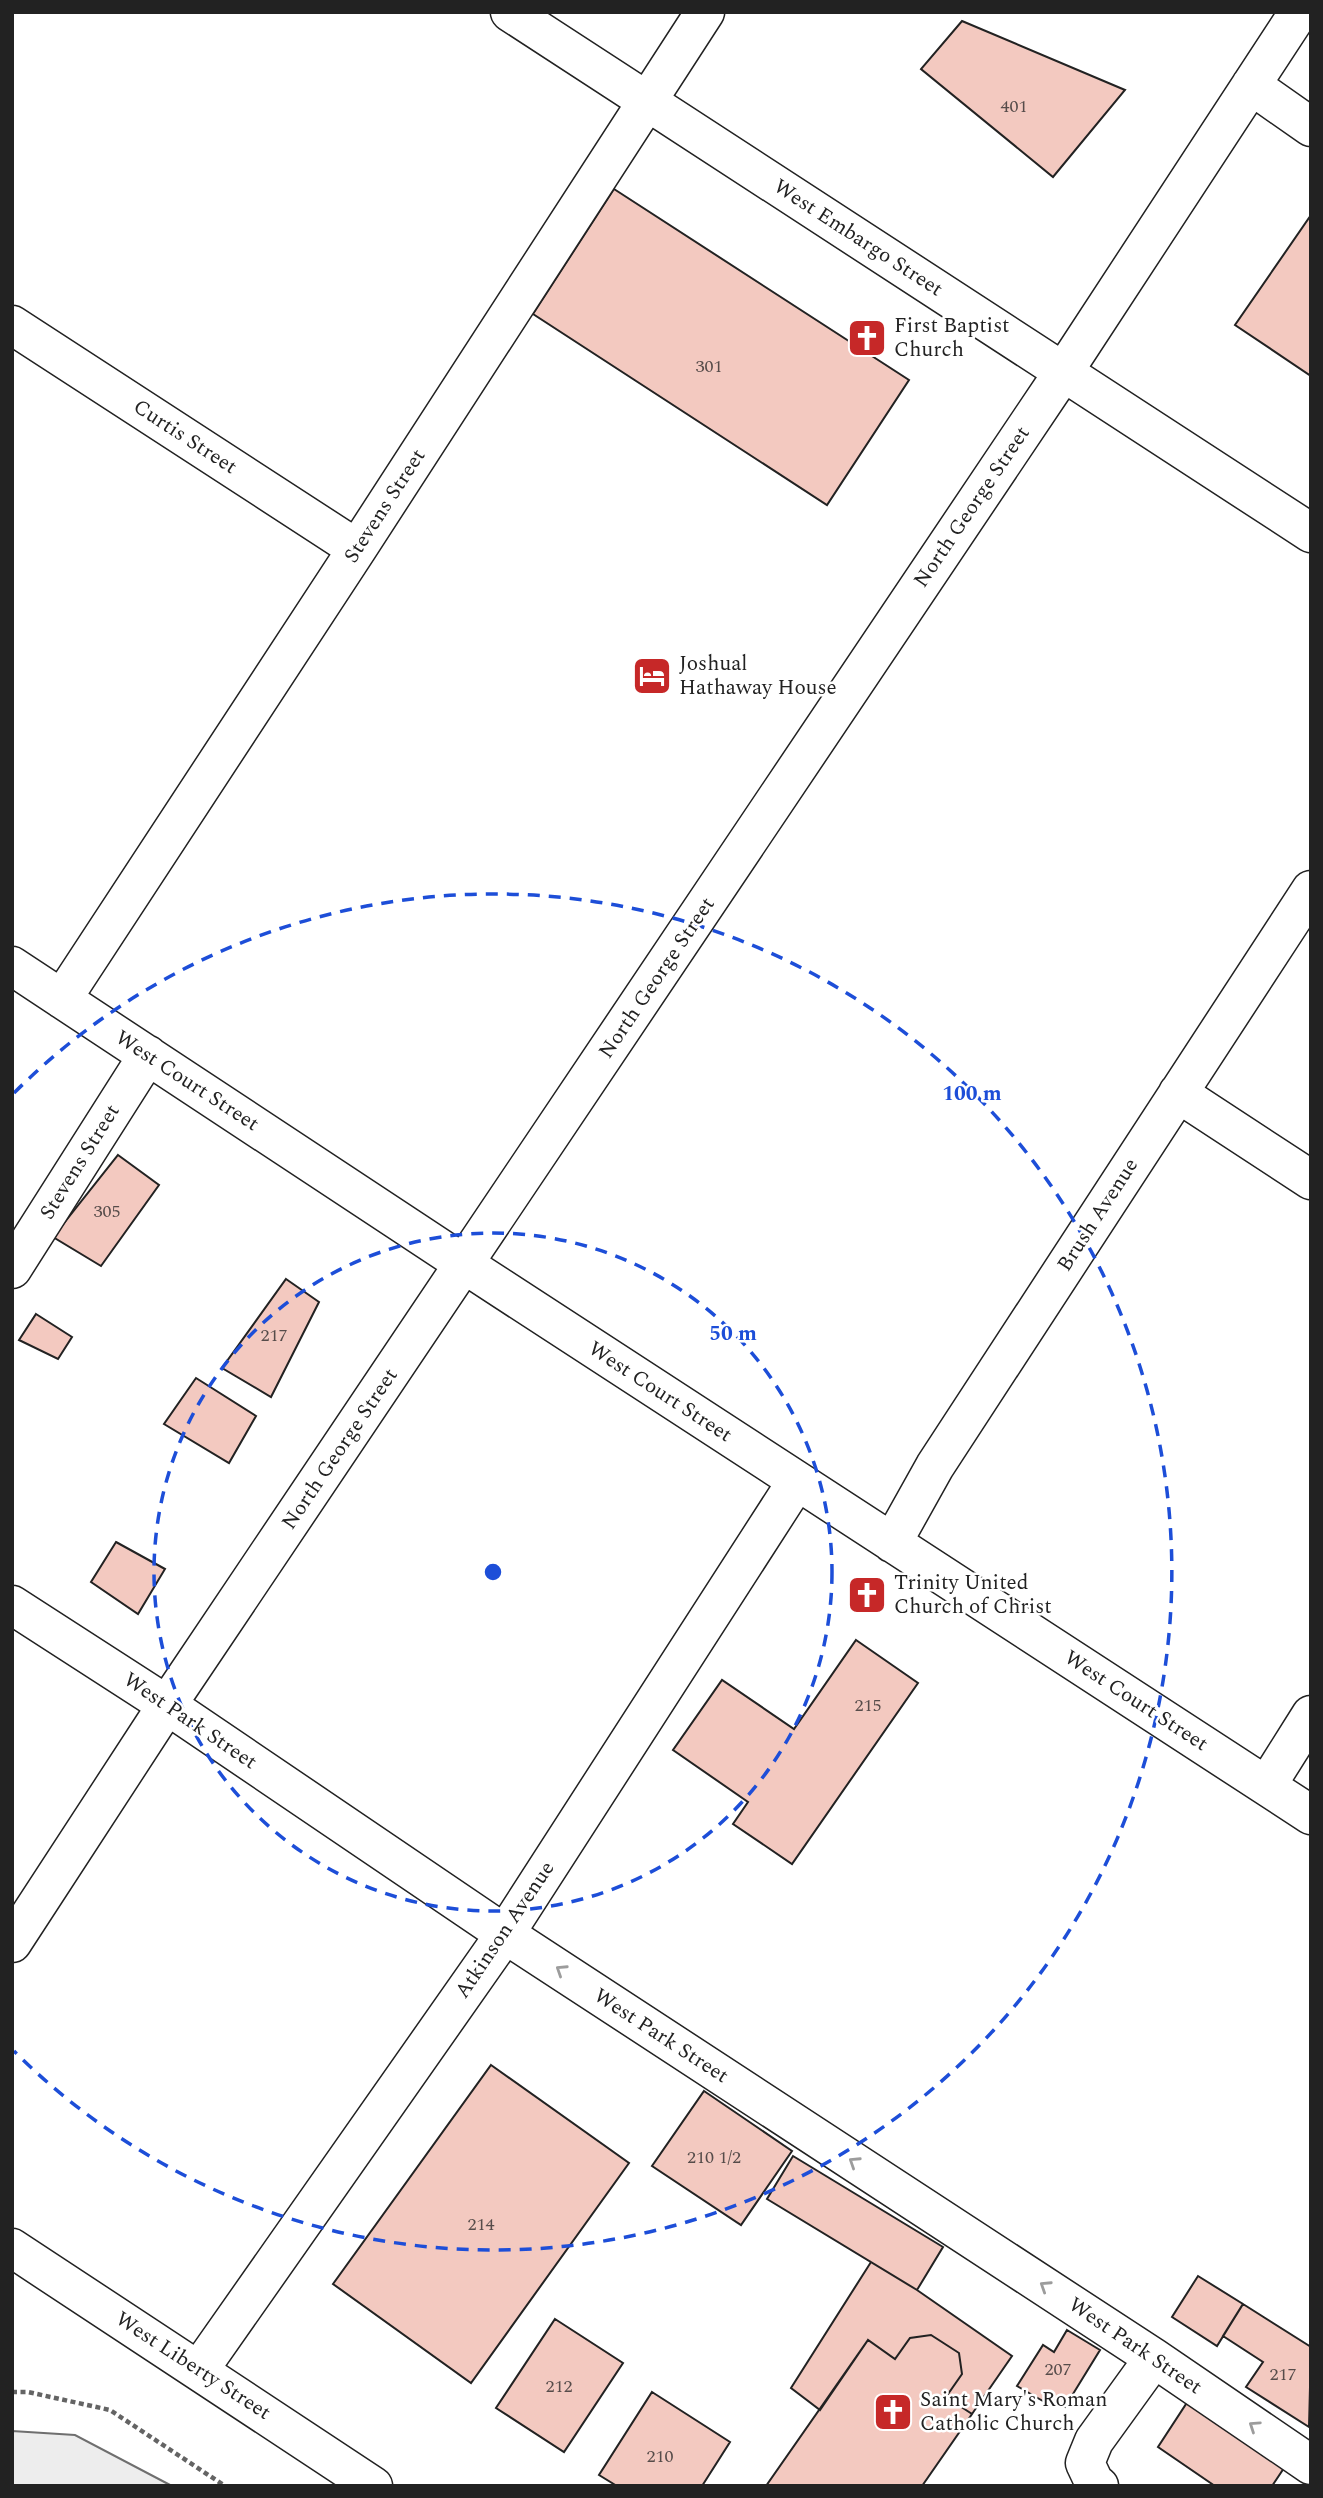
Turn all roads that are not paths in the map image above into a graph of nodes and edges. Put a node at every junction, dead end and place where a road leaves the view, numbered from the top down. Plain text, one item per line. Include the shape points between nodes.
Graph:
1 (510, 12) edge
2 (705, 12) edge
3 (1299, 12) edge
4 (1251, 85) junction
5 (646, 101) junction
6 (1311, 127) edge
7 (12, 326) edge
8 (1064, 371) junction
9 (1311, 533) edge
10 (357, 550) junction
11 (1311, 890) edge
12 (12, 966) edge
13 (62, 999) junction
14 (148, 1055) junction
15 (1178, 1093) junction
16 (1311, 1180) edge
17 (464, 1265) junction
18 (12, 1269) edge
19 (797, 1482) junction
20 (892, 1543) junction
21 (12, 1605) edge
22 (167, 1704) junction
23 (1311, 1715) edge
24 (1267, 1785) junction
25 (1311, 1815) edge
26 (505, 1934) junction
27 (12, 1943) edge
28 (12, 2248) edge
29 (1154, 2358) junction
30 (199, 2370) junction
31 (1311, 2465) edge
32 (373, 2486) edge
33 (1099, 2486) edge

1 - 5 street, West Embargo Street
2 - 5 street, Stevens Street
3 - 4 street, North George Street
4 - 6 street
4 - 8 street, North George Street
5 - 8 street, West Embargo Street
5 - 10 street, Stevens Street
7 - 10 street, Curtis Street
8 - 9 street, West Embargo Street
8 - 17 street, North George Street
10 - 13 street, Stevens Street
11 - 15 street, Brush Avenue
12 - 13 street, West Court Street
13 - 14 street, West Court Street
14 - 17 street, West Court Street
14 - 18 street, Stevens Street
15 - 16 street
15 - 20 street, Brush Avenue via 934,1466
17 - 19 street, West Court Street
17 - 22 street, North George Street
19 - 20 street, West Court Street
19 - 26 street, Atkinson Avenue
20 - 24 street, West Court Street
21 - 22 street, West Park Street
22 - 26 street, West Park Street
22 - 27 street, North George Street
23 - 24 street
24 - 25 street, West Court Street
29 -> 26 street, West Park Street
26 - 30 street, Atkinson Avenue
28 - 30 street, West Liberty Street
31 -> 29 street, West Park Street
29 - 33 street via 1094,2441 1085,2463
30 - 32 street, West Liberty Street

